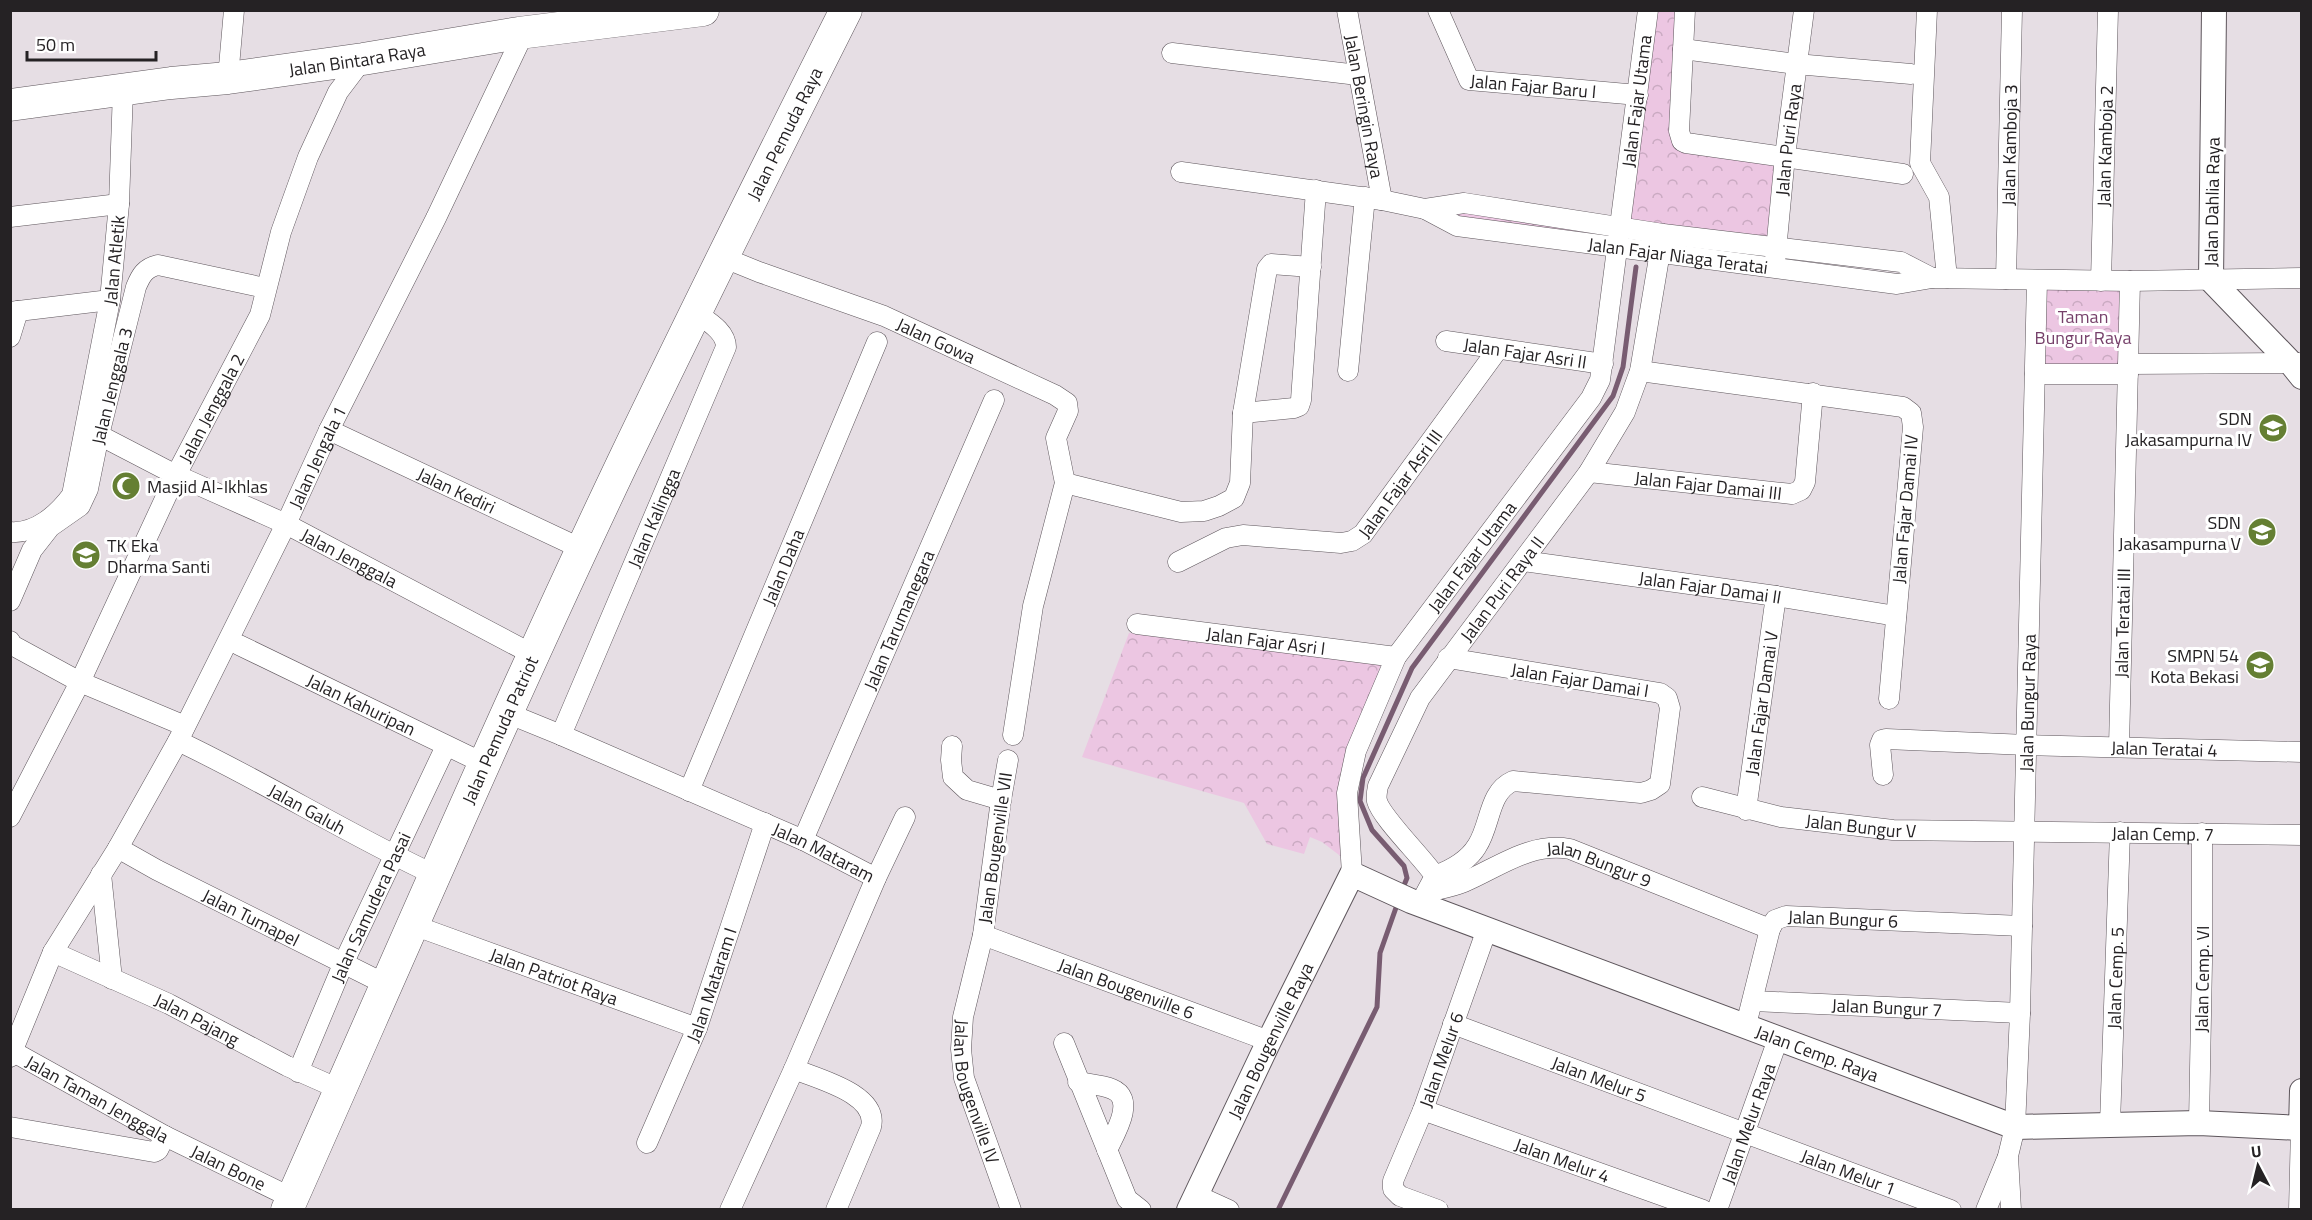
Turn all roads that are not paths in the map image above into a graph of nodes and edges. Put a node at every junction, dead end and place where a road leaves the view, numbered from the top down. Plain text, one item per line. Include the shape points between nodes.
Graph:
1 (234, 10) edge
2 (703, 10) edge
3 (846, 10) edge
4 (1347, 10) edge
5 (1438, 10) edge
6 (1648, 10) edge
7 (1685, 10) edge
8 (1804, 10) edge
9 (1928, 10) edge
10 (2012, 10) edge
11 (2108, 10) edge
12 (2214, 10) edge
13 (519, 33) junction
14 (1683, 49) junction
15 (1172, 53) dead end
16 (363, 59) junction
17 (1796, 64) junction
18 (1911, 74) dead end
19 (1358, 75) junction
20 (228, 78) junction
21 (123, 90) junction
22 (1638, 95) junction
23 (10, 105) edge
24 (1785, 156) junction
25 (1181, 172) dead end
26 (1903, 174) dead end
27 (1316, 190) junction
28 (1373, 199) junction
29 (119, 204) junction
30 (1425, 209) junction
31 (10, 217) edge
32 (1641, 230) junction
33 (1621, 249) junction
34 (1777, 249) junction
35 (1654, 253) junction
36 (722, 257) junction
37 (1311, 267) junction
38 (1773, 268) junction
39 (1939, 278) junction
40 (2301, 278) edge
41 (2006, 279) junction
42 (2037, 280) junction
43 (2211, 280) junction
44 (2101, 281) junction
45 (2130, 281) junction
46 (266, 288) junction
47 (110, 300) junction
48 (14, 311) edge
49 (695, 312) junction
50 (10, 337) edge
51 (1446, 341) dead end
52 (877, 342) dead end
53 (1498, 349) junction
54 (1603, 364) junction
55 (2298, 367) edge
56 (2128, 369) junction
57 (1640, 370) junction
58 (1348, 371) dead end
59 (2035, 374) junction
60 (1813, 393) junction
61 (994, 400) dead end
62 (1243, 413) junction
63 (329, 430) junction
64 (99, 435) junction
65 (1589, 472) junction
66 (176, 475) junction
67 (1065, 483) junction
68 (286, 524) junction
69 (10, 532) edge
70 (582, 549) junction
71 (1523, 561) junction
72 (1178, 562) dead end
73 (1776, 596) junction
74 (10, 601) edge
75 (1896, 616) junction
76 (1137, 624) dead end
77 (10, 641) edge
78 (239, 645) dead end
79 (534, 654) junction
80 (1396, 657) junction
81 (1448, 658) junction
82 (80, 682) junction
83 (1889, 699) dead end
84 (507, 714) junction
85 (182, 734) junction
86 (561, 735) junction
87 (1013, 735) dead end
88 (2027, 745) junction
89 (446, 746) junction
90 (952, 746) dead end
91 (2119, 747) junction
92 (2301, 752) edge
93 (1008, 760) dead end
94 (485, 764) junction
95 (1883, 775) dead end
96 (689, 791) junction
97 (1702, 797) dead end
98 (1000, 800) junction
99 (1746, 810) junction
100 (10, 817) edge
101 (905, 817) dead end
102 (765, 823) junction
103 (2024, 831) junction
104 (2120, 832) junction
105 (2202, 834) junction
106 (2301, 835) edge
107 (803, 840) junction
108 (118, 848) junction
109 (394, 855) junction
110 (101, 874) junction
111 (1352, 874) junction
112 (435, 875) junction
113 (876, 878) junction
114 (1423, 893) junction
115 (413, 925) junction
116 (2022, 926) junction
117 (1487, 929) junction
118 (1770, 929) junction
119 (983, 935) junction
120 (53, 952) junction
121 (344, 962) junction
122 (112, 979) junction
123 (386, 984) junction
124 (1753, 1001) junction
125 (2020, 1013) junction
126 (1453, 1024) junction
127 (1746, 1025) junction
128 (697, 1028) junction
129 (1778, 1039) junction
130 (1269, 1041) junction
131 (1064, 1043) dead end
132 (11, 1053) edge
133 (794, 1069) junction
134 (298, 1072) junction
135 (1078, 1082) junction
136 (339, 1089) junction
137 (2301, 1091) edge
138 (1423, 1110) junction
139 (2199, 1123) junction
140 (2110, 1124) junction
141 (10, 1127) edge
142 (2015, 1127) junction
143 (2301, 1128) edge
144 (1744, 1132) junction
145 (165, 1136) junction
146 (646, 1143) dead end
147 (1107, 1150) junction
148 (2008, 1156) junction
149 (1193, 1202) edge
150 (290, 1204) edge
151 (730, 1209) edge
152 (836, 1209) edge
153 (1011, 1209) edge
154 (1141, 1209) edge
155 (1229, 1209) edge
156 (1438, 1209) edge
157 (1703, 1209) edge
158 (1716, 1209) edge
159 (1951, 1209) edge
160 (1986, 1209) edge
161 (2012, 1209) edge
162 (2300, 1209) edge

1 - 20 street
2 - 13 main road, Jalan Bintara Raya
3 - 36 main road, Jalan Pemuda Raya
4 - 19 street, Jalan Beringin Raya
5 - 22 street, Jalan Fajar Baru I via 1469,80
6 - 22 street, Jalan Fajar Utama
7 - 14 street
8 - 17 street, Jalan Puri Raya
9 - 39 street via 1920,163 1939,197
10 - 41 street, Jalan Kamboja 3
11 - 44 street, Jalan Kamboja 2
12 - 43 street, Jalan Dahlia Raya
13 - 16 main road, Jalan Bintara Raya
13 - 63 street, Jalan Jengala 1 via 519,43 436,218
14 - 17 street
14 - 24 street via 1679,136 1686,143
15 - 19 street
16 - 20 main road, Jalan Bintara Raya
16 - 46 street, Jalan Jenggala 2 via 338,93 308,157 280,232
17 - 18 street
17 - 24 street, Jalan Puri Raya
19 - 28 street, Jalan Beringin Raya
20 - 21 main road, Jalan Bintara Raya
21 - 23 main road, Jalan Bintara Raya
21 - 29 street, Jalan Atletik
22 - 32 street, Jalan Fajar Utama
24 - 26 street
24 - 34 street, Jalan Puri Raya
25 - 27 street, Jalan Fajar Niaga Teratai
27 - 28 street, Jalan Fajar Niaga Teratai
27 - 37 street
28 - 30 street, Jalan Fajar Niaga Teratai
28 - 58 street, Jalan Beringin Raya
29 - 31 street
29 - 47 street, Jalan Atletik
30 - 32 street, Jalan Fajar Niaga Teratai via 1464,203
30 - 33 street, Jalan Fajar Niaga Teratai via 1457,226
32 - 33 street, Jalan Fajar Utama
32 - 34 street, Jalan Fajar Niaga Teratai
32 - 35 street, Jalan Puri Raya II
33 - 35 street, Jalan Fajar Niaga Teratai
33 - 54 street, Jalan Fajar Utama
34 - 38 street, Jalan Puri Raya
34 - 39 street, Jalan Fajar Niaga Teratai via 1901,262
35 - 38 street, Jalan Fajar Niaga Teratai
35 - 57 street, Jalan Puri Raya II
36 - 49 main road, Jalan Pemuda Patriot
36 - 67 street, Jalan Gowa via 884,316 1064,400 1068,411 1056,438
37 - 62 street via 1271,264 1267,269
37 - 62 street via 1301,400 1294,408
38 - 39 street, Jalan Fajar Niaga Teratai via 1897,284
39 - 41 street, Jalan Fajar Niaga Teratai
40 - 43 street, Jalan Fajar Niaga Teratai
41 - 42 street, Jalan Fajar Niaga Teratai
42 - 44 street, Jalan Fajar Niaga Teratai
42 - 59 street, Jalan Bungur Raya
43 - 45 street, Jalan Fajar Niaga Teratai
43 - 55 street, Jalan Dahlia Raya
44 - 45 street, Jalan Fajar Niaga Teratai
45 - 56 street, Jalan Teratai III
46 - 64 street, Jalan Jenggala 3 via 158,265 142,274
46 - 66 street, Jalan Jenggala 2 via 260,315
47 - 48 street
47 - 69 street, Jalan Atletik via 72,495 46,521
48 - 50 street
49 - 70 main road, Jalan Pemuda Patriot
49 - 86 street, Jalan Kalingga via 726,339 726,347
51 - 53 street, Jalan Fajar Asri II
52 - 96 street, Jalan Daha
53 - 54 street, Jalan Fajar Asri II
53 - 72 street, Jalan Fajar Asri III via 1364,534 1341,543 1254,534 1226,538
54 - 80 street, Jalan Fajar Utama via 1591,398
55 - 56 street
56 - 59 street
56 - 91 street, Jalan Teratai III
57 - 60 street, Jalan Fajar Damai IV
57 - 65 street, Jalan Puri Raya II via 1625,412
59 - 88 street, Jalan Bungur Raya
60 - 65 street, Jalan Fajar Damai III via 1805,482 1801,490 1792,494
60 - 75 street, Jalan Fajar Damai IV via 1903,407 1911,413
61 - 107 street, Jalan Tarumanegara
62 - 67 street via 1238,492 1219,506 1181,512
63 - 68 street, Jalan Jengala 1
63 - 70 street, Jalan Kediri
64 - 66 street, Jalan Jenggala
64 - 74 street, Jalan Jenggala 3 via 88,489 80,506 40,538
65 - 71 street, Jalan Puri Raya II
66 - 68 street, Jalan Jenggala
66 - 82 street, Jalan Jenggala 2
67 - 87 street via 1033,606
68 - 79 street, Jalan Jenggala
68 - 85 street, Jalan Jengala 1
70 - 79 main road, Jalan Pemuda Patriot
71 - 73 street, Jalan Fajar Damai II
71 - 81 street, Jalan Puri Raya II
73 - 75 street, Jalan Fajar Damai II
73 - 99 street, Jalan Fajar Damai V
75 - 83 street, Jalan Fajar Damai IV
76 - 80 street, Jalan Fajar Asri I
77 - 82 street
78 - 89 street, Jalan Kahuripan
79 - 84 main road, Jalan Pemuda Patriot
80 - 111 street, Jalan Fajar Utama via 1356,751 1347,793
81 - 114 street, Jalan Puri Raya II via 1420,698 1378,786 1377,800 1385,816 1423,858
81 - 114 street, Jalan Fajar Damai I via 1660,693 1667,698 1670,708 1660,784 1641,793 1513,780 1497,793 1478,845 1466,860
82 - 85 street, Jalan Galuh
82 - 100 street, Jalan Jenggala 2
84 - 86 street, Jalan Mataram
84 - 94 main road, Jalan Pemuda Patriot
85 - 108 street, Jalan Jengala 1
85 - 109 street, Jalan Galuh via 235,768
86 - 96 street, Jalan Mataram
88 - 91 street, Jalan Teratai 4
88 - 95 street, Jalan Teratai 4 via 1886,739 1880,745
88 - 103 street, Jalan Bungur Raya
89 - 94 street, Jalan Kahuripan
89 - 109 street, Jalan Samudera Pasai
90 - 98 street via 953,777 967,790
91 - 92 street, Jalan Teratai 4
93 - 98 street, Jalan Bougenville VII
94 - 112 main road, Jalan Pemuda Patriot
96 - 102 street, Jalan Mataram
97 - 99 street, Jalan Bungur V
98 - 119 street, Jalan Bougenville VII
99 - 103 street, Jalan Bungur V via 1780,818 1893,830
101 - 113 street
102 - 107 street, Jalan Mataram
102 - 128 street, Jalan Mataram I
103 - 104 street, Jalan Cemp. 7
103 - 116 street, Jalan Bungur Raya
104 - 105 street, Jalan Cemp. 7
104 - 140 street, Jalan Cemp. 5
105 - 106 street, Jalan Cemp. 7
105 - 139 street, Jalan Cemp. VI
107 - 113 street, Jalan Mataram
108 - 110 street, Jalan Jengala 1
108 - 121 street, Jalan Tumapel
109 - 112 street, Jalan Galuh
109 - 121 street, Jalan Samudera Pasai
110 - 120 street, Jalan Taman Jenggala
110 - 122 street
111 - 114 street, Jalan Cemp. Raya via 1386,891
111 - 130 street, Jalan Bougenville Raya
112 - 115 main road, Jalan Pemuda Patriot
113 - 133 street, Jalan Mataram
114 - 117 street, Jalan Cemp. Raya
114 - 118 street, Jalan Bungur 9 via 1463,882 1526,852 1554,846
115 - 123 main road, Jalan Pemuda Patriot
115 - 128 street, Jalan Patriot Raya
116 - 118 street, Jalan Bungur 6 via 1786,916 1775,920
116 - 125 street, Jalan Bungur Raya
117 - 126 street, Jalan Melur 6
117 - 127 street, Jalan Cemp. Raya
118 - 124 street, Jalan Bungur 6
119 - 130 street, Jalan Bougenville 6
119 - 153 street, Jalan Bougenville IV via 963,1017 961,1049 964,1078
120 - 122 street, Jalan Pajang
120 - 132 street, Jalan Taman Jenggala
121 - 123 street, Jalan Tumapel
121 - 134 street, Jalan Samudera Pasai
122 - 134 street, Jalan Pajang via 169,1004
123 - 136 main road, Jalan Pemuda Patriot
124 - 125 street, Jalan Bungur 7
124 - 127 street, Jalan Bungur 6
125 - 142 street, Jalan Bungur Raya
126 - 138 street, Jalan Melur 6
126 - 144 street, Jalan Melur 5
127 - 129 street, Jalan Cemp. Raya
128 - 146 street, Jalan Mataram I
129 - 142 street, Jalan Cemp. Raya
129 - 144 street, Jalan Melur Raya
130 - 149 street, Jalan Bougenville Raya
131 - 135 street
132 - 145 street, Jalan Taman Jenggala
133 - 151 street, Jalan Mataram
133 - 152 street via 857,1096 871,1110 871,1127
134 - 136 street, Jalan Pajang
135 - 147 street
135 - 147 street via 1113,1089 1120,1095 1122,1116
136 - 150 main road, Jalan Pemuda Patriot
137 - 143 street
138 - 156 street, Jalan Melur 6 via 1393,1189 1400,1196
138 - 157 street, Jalan Melur 4
139 - 140 street, Jalan Cemp. Raya
139 - 143 street, Jalan Cemp. Raya
140 - 142 street, Jalan Cemp. Raya
141 - 145 street, Jalan Taman Jenggala via 154,1152
142 - 148 street, Jalan Bungur Raya
143 - 162 street
144 - 158 street, Jalan Melur Raya
144 - 159 street, Jalan Melur 1
145 - 150 street, Jalan Bone
147 - 154 street via 1127,1199
148 - 160 street
148 - 161 street
149 - 155 street

